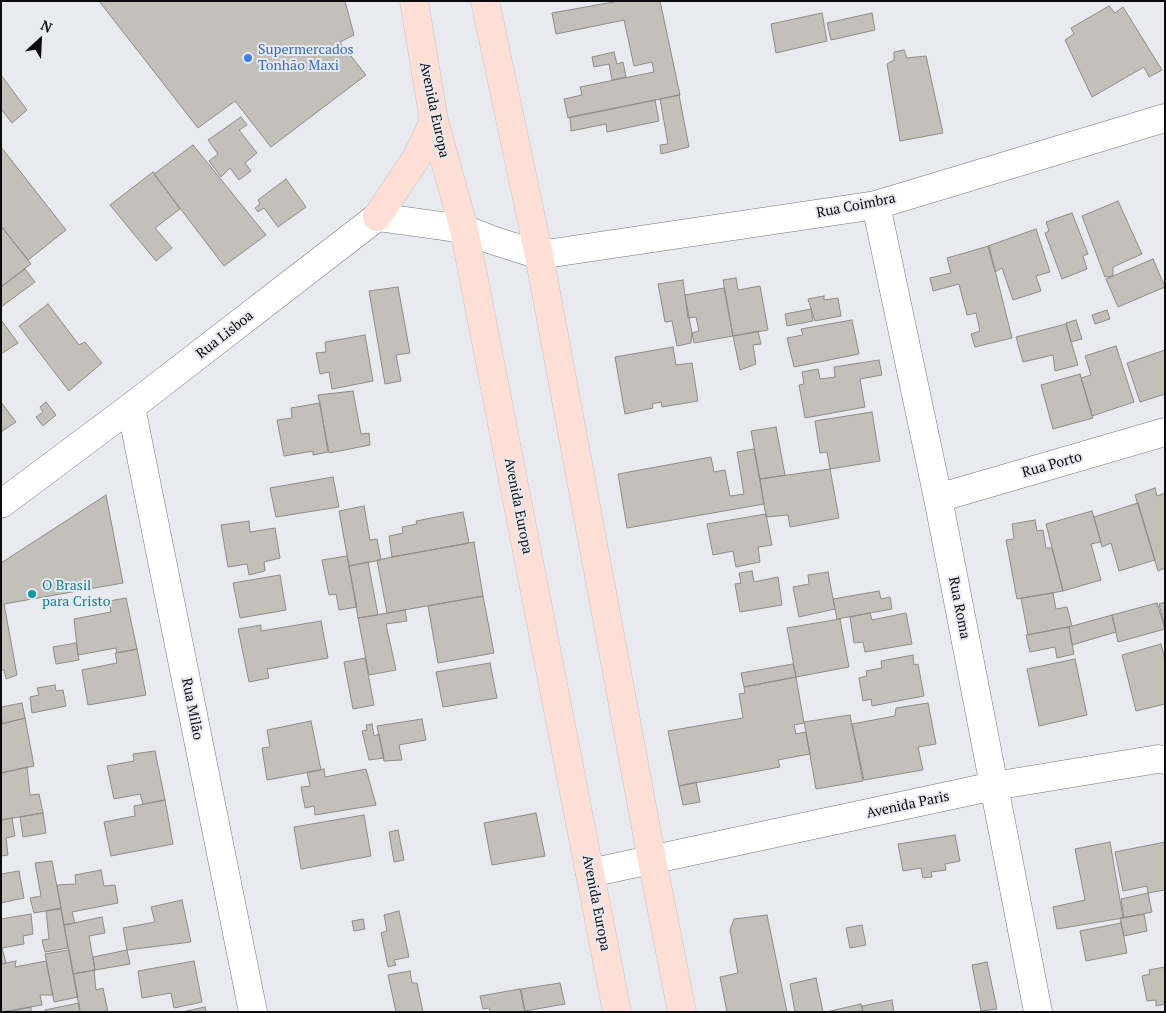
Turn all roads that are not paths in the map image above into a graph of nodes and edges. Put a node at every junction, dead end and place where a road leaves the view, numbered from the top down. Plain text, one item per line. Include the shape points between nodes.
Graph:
1 (414, 1) edge
2 (485, 1) edge
3 (1165, 118) edge
4 (434, 122) junction
5 (876, 204) junction
6 (377, 217) junction
7 (464, 229) junction
8 (539, 255) junction
9 (132, 407) junction
10 (1165, 432) edge
11 (938, 498) junction
12 (1, 504) edge
13 (1162, 758) edge
14 (994, 786) junction
15 (652, 860) junction
16 (590, 873) junction
17 (253, 1012) edge
18 (617, 1012) edge
19 (682, 1012) edge
20 (1038, 1012) edge

1 - 4 main road, Avenida Europa
2 - 8 main road
3 - 5 street, Rua Coimbra
4 - 6 main road via 417,158
4 - 7 main road, Avenida Europa
5 - 8 street, Rua Coimbra
5 - 11 street, Rua Roma
6 - 7 street
6 - 9 street, Rua Lisboa
7 - 8 street
7 - 16 main road, Avenida Europa
8 - 15 main road
9 - 12 street, Rua Lisboa
9 - 17 street, Rua Milão
10 - 11 street, Rua Porto
11 - 14 street, Rua Roma
13 - 14 street, Avenida Paris
14 - 15 street, Avenida Paris
14 - 20 street, Rua Roma
15 - 16 street, Avenida Paris
15 - 19 main road
16 - 18 main road, Avenida Europa

